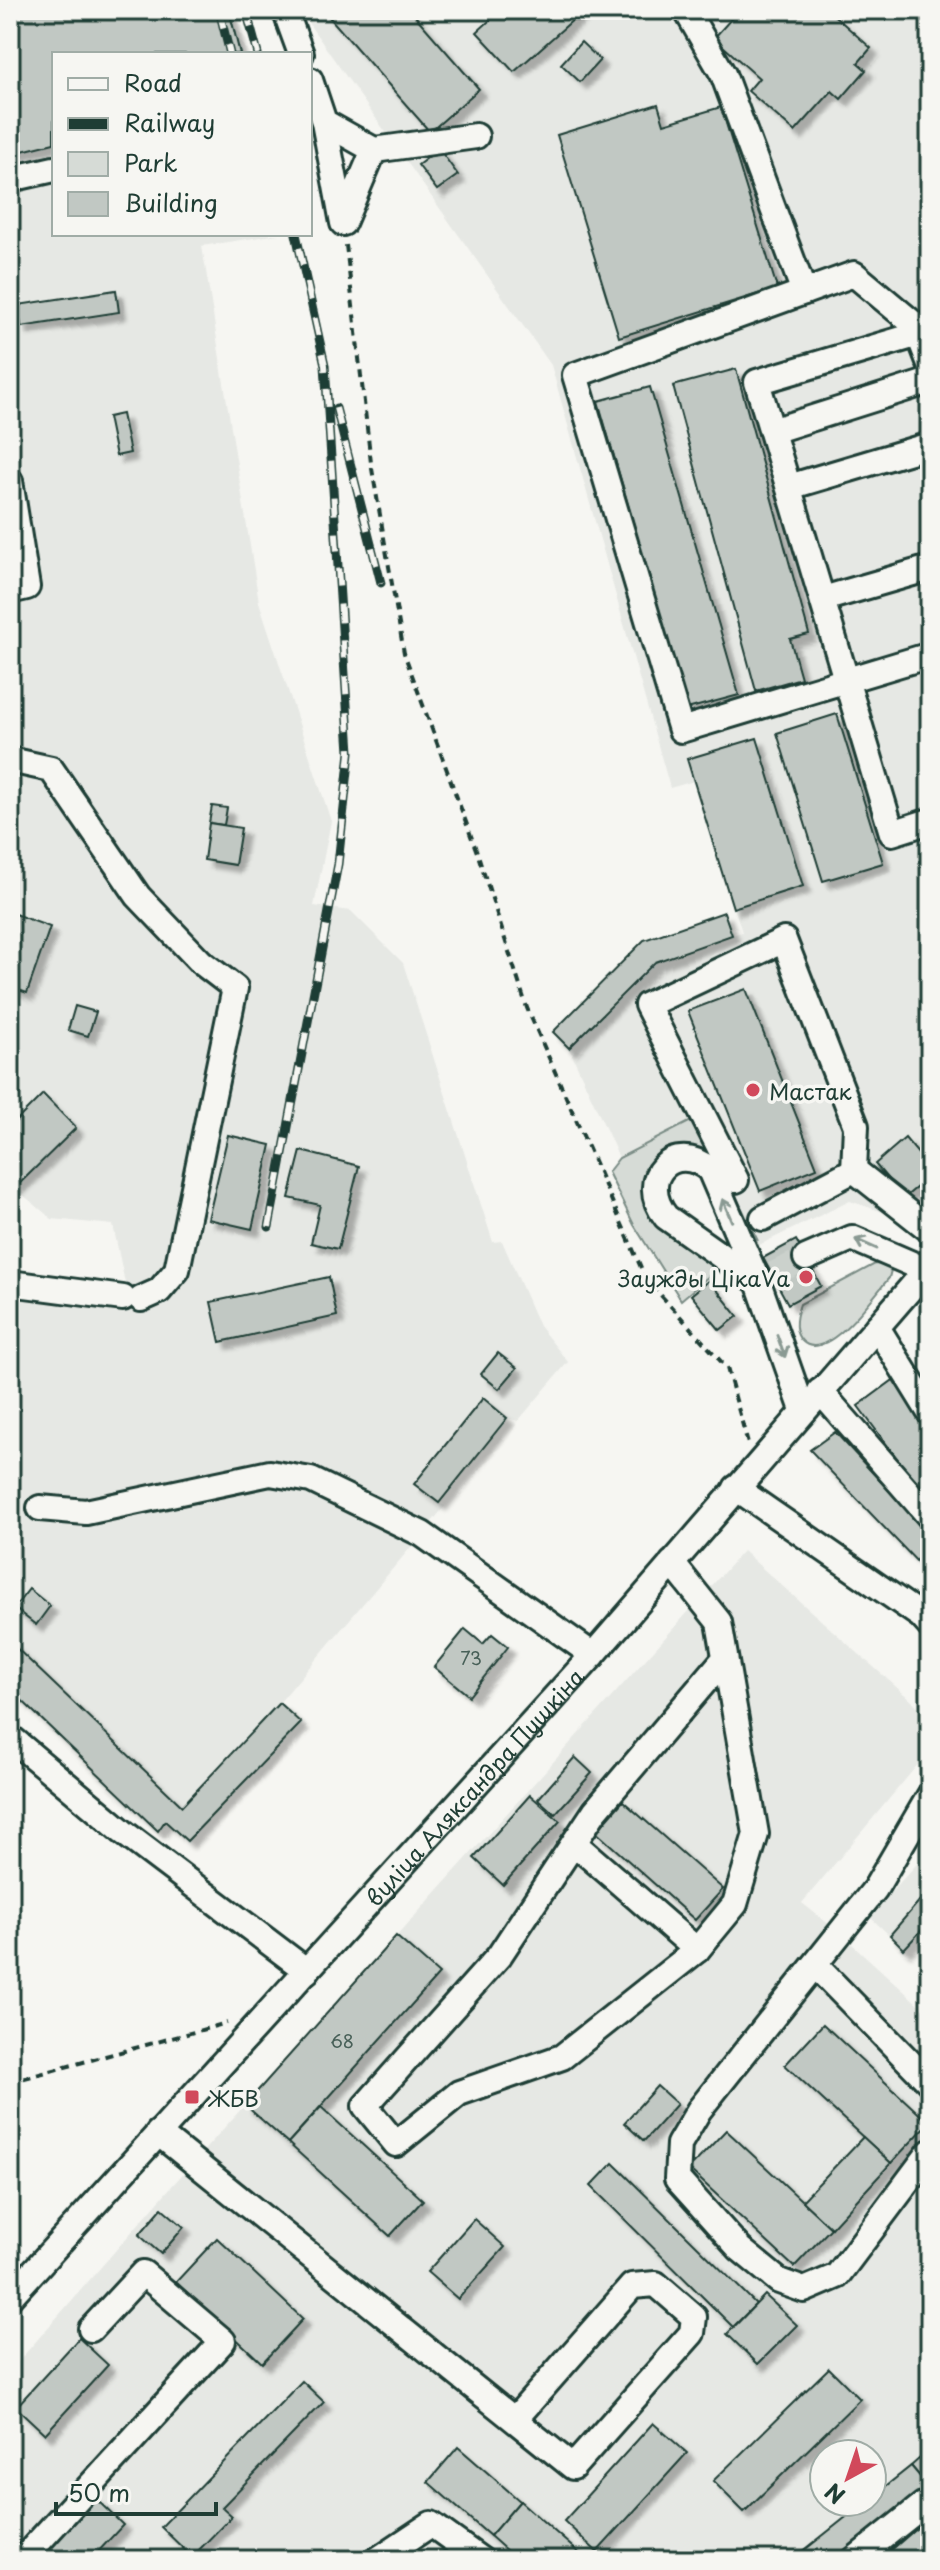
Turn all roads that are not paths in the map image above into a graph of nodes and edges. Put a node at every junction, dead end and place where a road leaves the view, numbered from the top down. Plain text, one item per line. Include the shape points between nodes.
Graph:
1 (285, 10) edge
2 (686, 10) edge
3 (300, 52) edge
4 (312, 86) edge
5 (324, 122) junction
6 (476, 136) dead end
7 (374, 150) junction
8 (52, 169) edge
9 (10, 179) edge
10 (804, 292) junction
11 (919, 334) junction
12 (930, 364) edge
13 (930, 381) edge
14 (772, 431) junction
15 (930, 445) edge
16 (10, 481) edge
17 (789, 487) junction
18 (930, 568) edge
19 (10, 591) edge
20 (823, 599) junction
21 (930, 655) edge
22 (847, 680) junction
23 (10, 760) edge
24 (930, 821) edge
25 (854, 1170) junction
26 (736, 1180) dead end
27 (763, 1218) dead end
28 (930, 1230) edge
29 (806, 1258) tunnel mouth
30 (928, 1268) edge
31 (765, 1278) junction
32 (10, 1283) edge
33 (877, 1327) junction
34 (820, 1391) junction
35 (803, 1410) junction
36 (930, 1413) edge
37 (736, 1488) junction
38 (40, 1508) dead end
39 (930, 1517) edge
40 (672, 1563) junction
41 (930, 1626) edge
42 (593, 1655) junction
43 (725, 1658) junction
44 (10, 1737) edge
45 (930, 1795) edge
46 (574, 1843) junction
47 (697, 1950) junction
48 (815, 1965) junction
49 (307, 1971) junction
50 (930, 2083) edge
51 (158, 2133) junction
52 (930, 2152) edge
53 (10, 2297) edge
54 (91, 2329) dead end
55 (515, 2419) junction
56 (930, 2512) edge
57 (22, 2560) edge
58 (377, 2560) edge
59 (481, 2560) edge
60 (854, 2560) edge

1 - 3 street
2 - 10 street via 723,74
4 - 5 street
5 - 7 street
5 - 7 street via 343,223
6 - 7 street
8 - 9 street
10 - 11 street via 854,274
10 - 22 street via 575,375 681,730
11 - 12 street
11 - 14 street via 757,382
13 - 14 street
14 - 17 street
15 - 17 street
16 - 19 street via 27,587
17 - 20 street
18 - 20 street
20 - 22 street
21 - 22 street
22 - 24 street via 892,833
23 - 32 street via 51,769 138,896 201,962 235,988 177,1270 159,1291 132,1298
25 - 26 street via 856,1126 784,940 647,1005
25 - 27 street
25 - 28 street
30 -> 29 street via 852,1238
30 - 33 street, вуліца Аляксандра Пушкіна
31 -> 31 street via 710,1170 687,1158 663,1168 653,1191 666,1217
31 -> 35 street
33 - 34 street, вуліца Аляксандра Пушкіна
33 - 36 street
34 - 35 street, вуліца Аляксандра Пушкіна
34 - 39 street
35 - 37 street, вуліца Аляксандра Пушкіна
37 - 40 street, вуліца Аляксандра Пушкіна
37 - 41 street
38 - 42 street via 86,1512 270,1473 311,1480 422,1534
40 - 42 street, вуліца Аляксандра Пушкіна
40 - 43 street via 719,1622
42 - 49 street, вуліца Аляксандра Пушкіна
43 - 46 street
43 - 47 street via 756,1834 735,1904
44 - 49 street via 123,1832
45 - 48 street via 875,1889
46 - 47 street
46 - 47 street via 499,1956 365,2106 396,2144 459,2093 562,2057
48 - 50 street
48 - 52 street via 699,2110 679,2144 677,2179 740,2249 779,2281 804,2290 837,2276
49 - 51 street, вуліца Аляксандра Пушкіна
51 - 53 street, вуліца Аляксандра Пушкіна
51 - 55 street
54 - 57 street via 143,2273 223,2341
55 - 55 street via 573,2467 692,2333 694,2317 656,2284 632,2286
56 - 60 street via 923,2505
58 - 59 street via 431,2524

